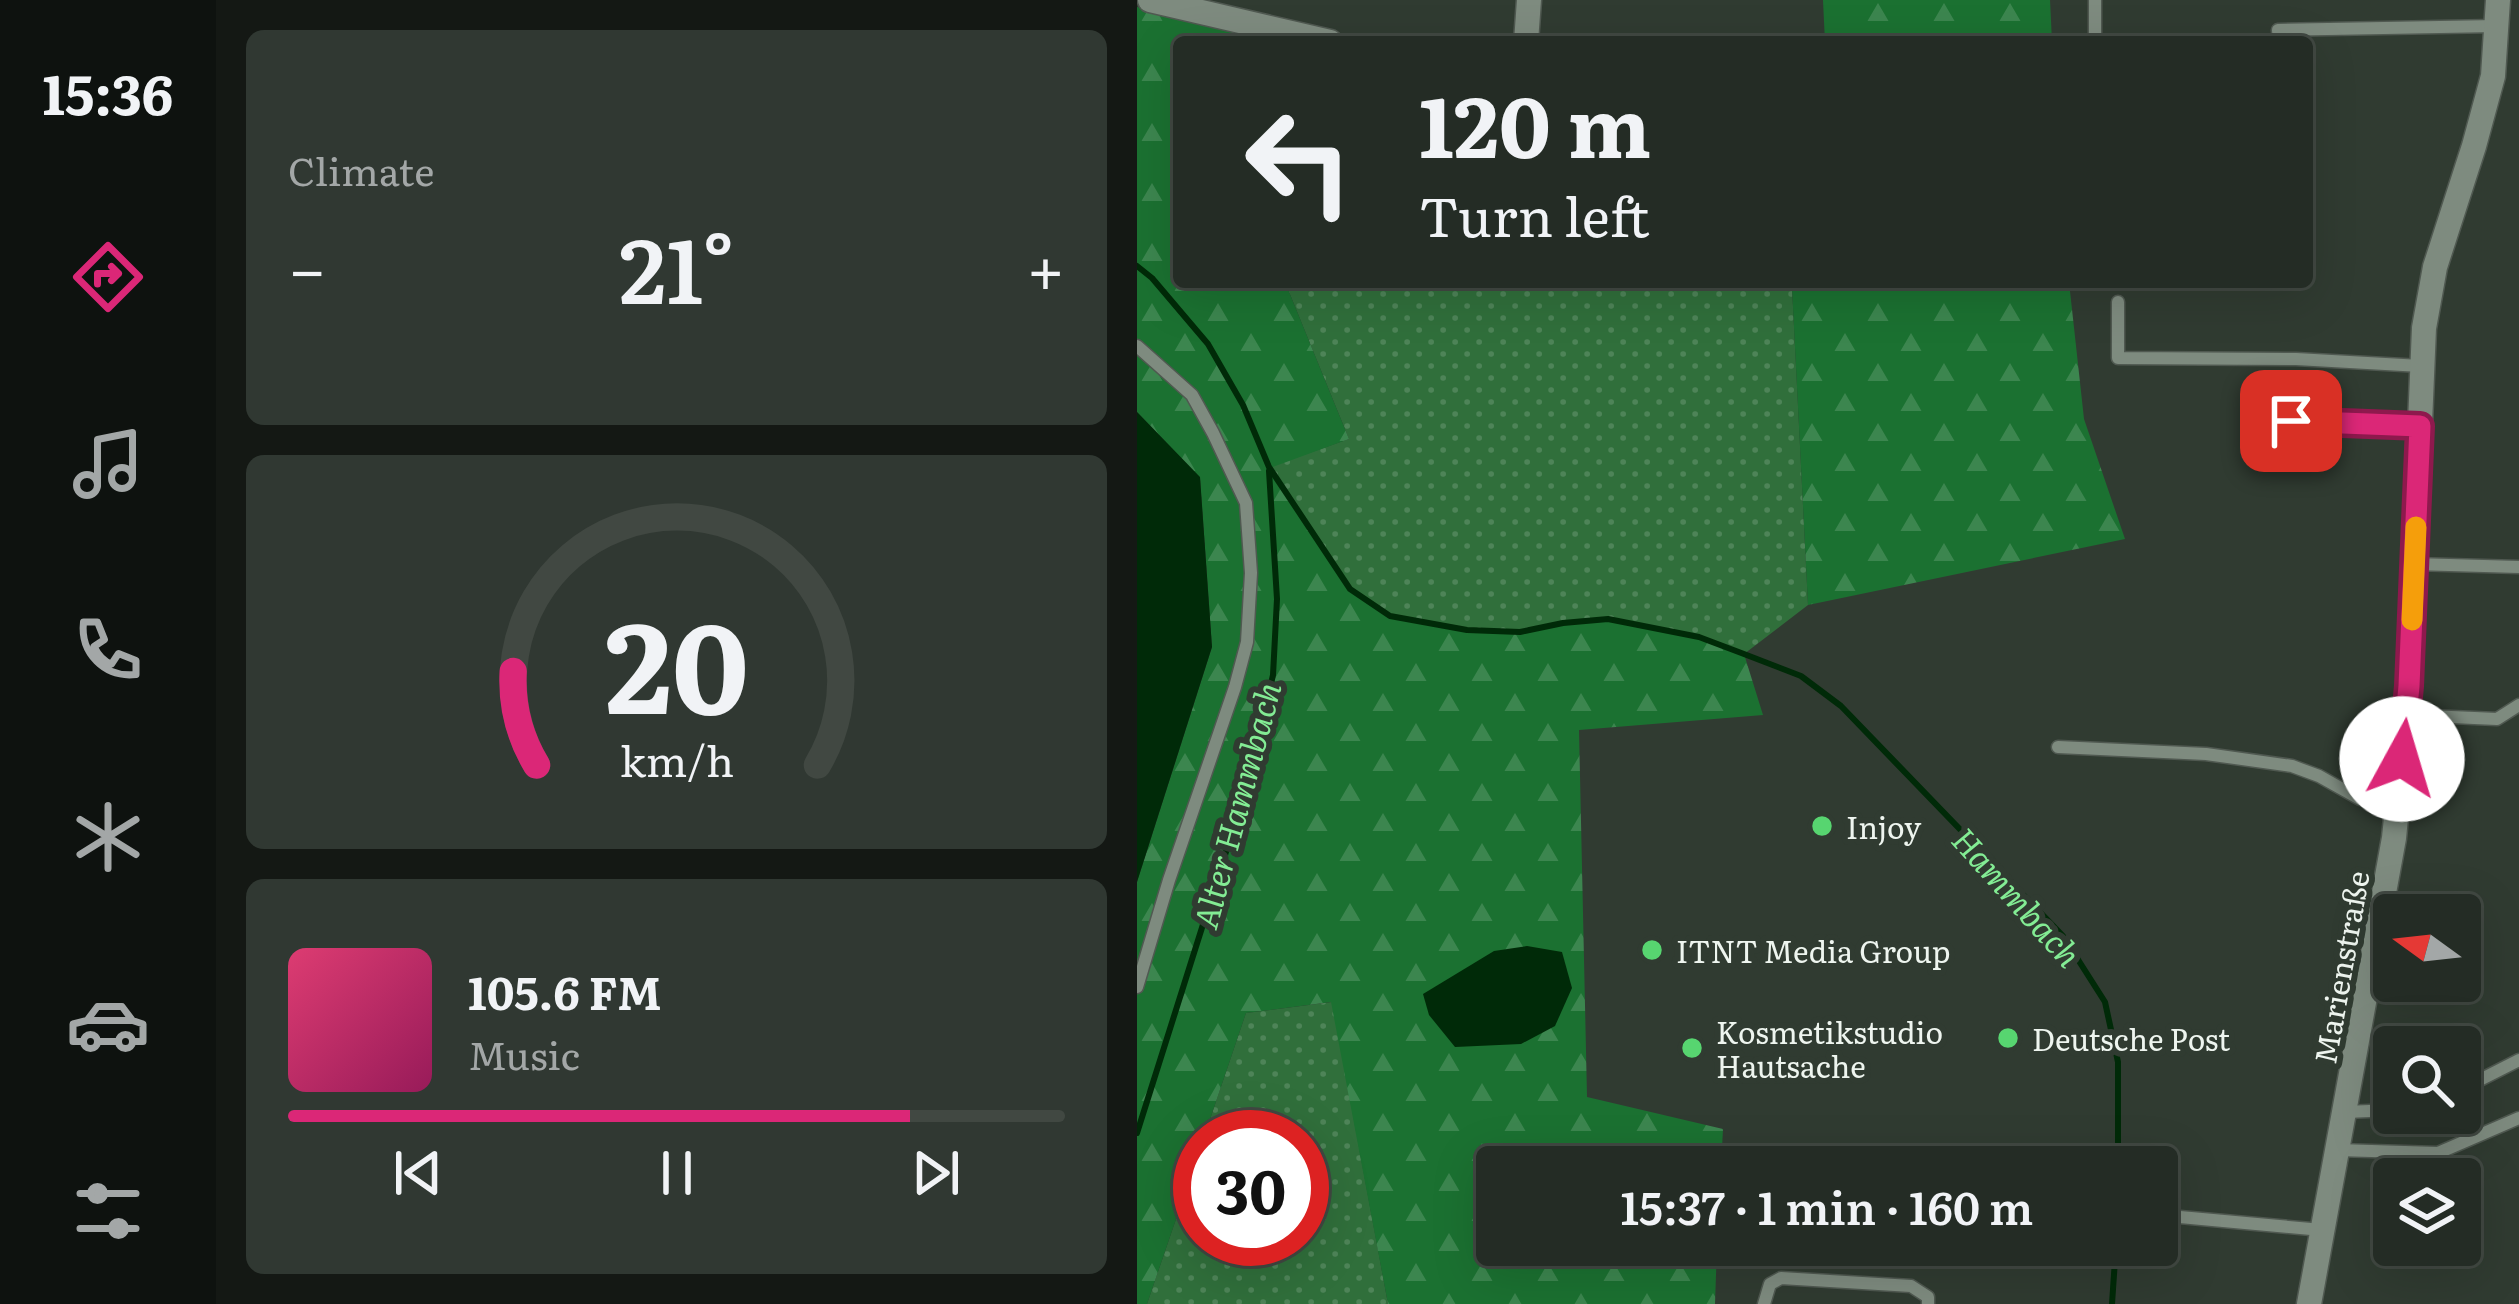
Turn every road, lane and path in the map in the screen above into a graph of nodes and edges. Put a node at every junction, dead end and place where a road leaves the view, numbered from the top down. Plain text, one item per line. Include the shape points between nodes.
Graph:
1 (1151, 0) edge
2 (1529, 0) edge
3 (2095, 0) edge
4 (2498, 0) edge
5 (2497, 26) junction
6 (1304, 36) edge
7 (1526, 36) edge
8 (2095, 36) edge
9 (2278, 36) edge
10 (2118, 302) dead end
11 (1137, 346) edge
12 (2423, 366) junction
13 (2255, 419) dead end
14 (2420, 426) junction
15 (2414, 564) junction
16 (2519, 567) edge
17 (2519, 705) edge
18 (2406, 716) junction
19 (2058, 747) dead end
20 (2397, 803) junction
21 (1137, 987) edge
22 (2519, 1060) edge
23 (2481, 1079) edge
24 (2373, 1111) edge
25 (2345, 1112) junction
26 (2519, 1118) edge
27 (2338, 1150) junction
28 (2178, 1217) edge
29 (2323, 1230) junction
30 (1764, 1304) edge
31 (1927, 1304) edge
32 (2309, 1304) edge

1 - 6 street
2 - 7 street
3 - 8 lane
4 - 5 street, Marienstraße
5 - 9 lane via 2278,30
5 - 12 street, Marienstraße via 2493,76 2435,266
10 - 12 lane via 2118,358
11 - 21 lane via 1192,395 1213,433 1246,503 1251,573 1235,688
12 - 14 street, Marienstraße
13 - 14 lane
14 - 15 street, Marienstraße
15 - 16 lane
15 - 18 street, Marienstraße
17 - 18 lane via 2497,719
18 - 20 street, Marienstraße
19 - 20 lane via 2278,763 2360,799
20 - 25 street, Marienstraße
22 - 23 lane
24 - 25 lane
25 - 27 street, Marienstraße
26 - 27 lane via 2438,1153
27 - 29 street, Marienstraße
28 - 29 lane
29 - 32 street, Marienstraße
30 - 31 lane via 1770,1283 1781,1278 1911,1286

